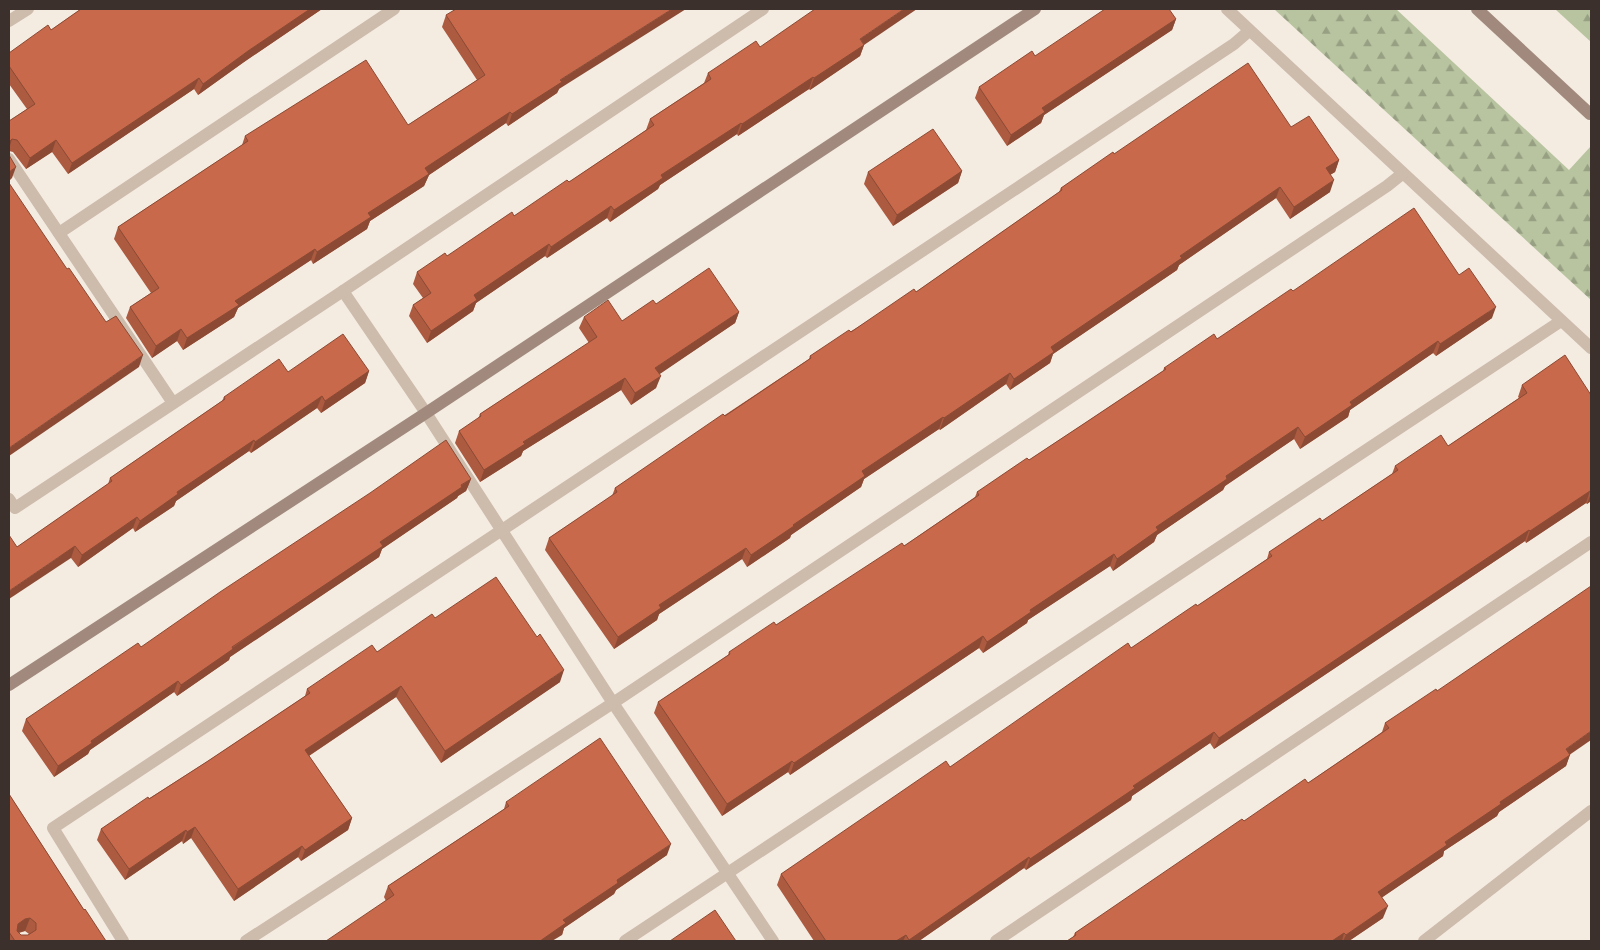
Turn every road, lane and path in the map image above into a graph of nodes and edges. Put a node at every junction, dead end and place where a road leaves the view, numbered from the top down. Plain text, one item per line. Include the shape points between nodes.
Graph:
1 (28, 9) edge
2 (394, 9) edge
3 (763, 9) edge
4 (1035, 9) edge
5 (1227, 9) edge
6 (1477, 9) edge
7 (9, 22) edge
8 (1249, 31) junction
9 (1590, 114) edge
10 (9, 159) edge
11 (1402, 174) junction
12 (59, 233) junction
13 (343, 291) junction
14 (1561, 321) junction
15 (1591, 348) edge
16 (173, 403) junction
17 (426, 413) junction
18 (9, 499) edge
19 (503, 530) junction
20 (1591, 542) edge
21 (9, 685) edge
22 (613, 703) junction
23 (1591, 811) edge
24 (727, 873) junction
25 (123, 941) edge
26 (246, 941) edge
27 (625, 941) edge
28 (772, 941) edge
29 (996, 941) edge
30 (1424, 941) edge

1 - 7 street
2 - 12 street
3 - 13 street
4 - 17 street
5 - 8 street
6 - 9 street
8 - 11 street
8 - 19 street
10 - 12 street
11 - 14 street
11 - 22 street
12 - 16 street
13 - 16 street
13 - 17 street
14 - 15 street
14 - 24 street
16 - 18 street via 15,508
17 - 19 street
17 - 21 street
19 - 22 street
19 - 25 street via 53,828
20 - 29 street
22 - 24 street
22 - 26 street
23 - 30 street
24 - 27 street
24 - 28 street

